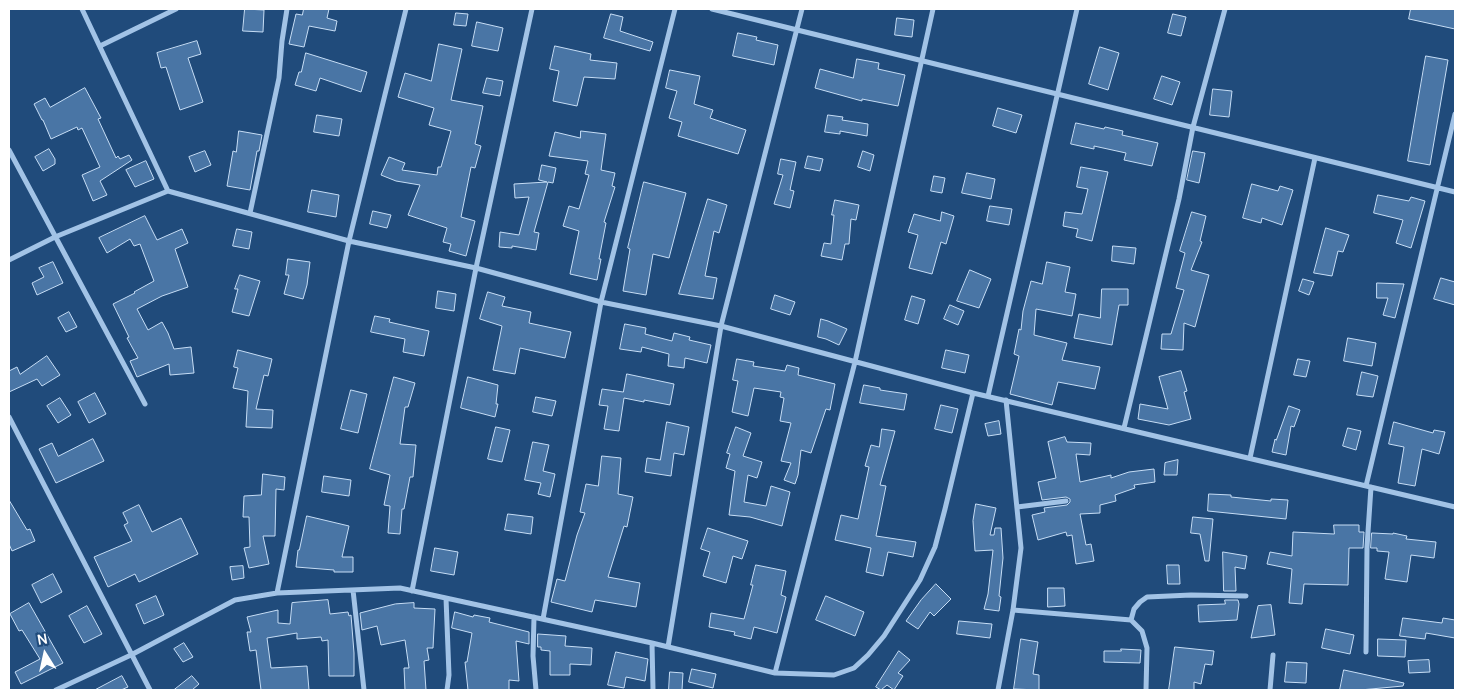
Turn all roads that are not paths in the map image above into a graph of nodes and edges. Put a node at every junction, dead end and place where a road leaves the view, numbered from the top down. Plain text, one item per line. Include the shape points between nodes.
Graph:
1 (82, 9) edge
2 (176, 9) edge
3 (287, 9) edge
4 (406, 9) edge
5 (532, 9) edge
6 (675, 9) edge
7 (712, 9) edge
8 (802, 9) edge
9 (933, 9) edge
10 (1077, 9) edge
11 (1225, 9) edge
12 (796, 29) junction
13 (100, 46) junction
14 (920, 60) junction
15 (1059, 94) junction
16 (1455, 114) edge
17 (1192, 127) junction
18 (9, 150) edge
19 (1316, 158) junction
20 (1438, 188) junction
21 (168, 190) junction
22 (1455, 192) edge
23 (250, 213) junction
24 (55, 237) junction
25 (349, 241) junction
26 (9, 260) edge
27 (476, 268) junction
28 (601, 302) junction
29 (721, 326) junction
30 (855, 362) junction
31 (973, 393) junction
32 (988, 396) junction
33 (1006, 400) junction
34 (145, 404) dead end
35 (9, 417) edge
36 (1124, 428) junction
37 (1250, 458) junction
38 (1368, 487) junction
39 (1066, 501) dead end
40 (1017, 507) junction
41 (1455, 507) edge
42 (353, 590) junction
43 (412, 591) junction
44 (277, 593) junction
45 (1246, 596) dead end
46 (446, 598) junction
47 (1014, 610) junction
48 (534, 616) junction
49 (543, 619) junction
50 (1131, 620) junction
51 (652, 643) junction
52 (668, 646) junction
53 (1366, 652) dead end
54 (131, 655) junction
55 (1272, 655) dead end
56 (775, 673) junction
57 (56, 690) edge
58 (150, 690) edge
59 (364, 690) edge
60 (446, 690) edge
61 (536, 690) edge
62 (653, 690) edge
63 (998, 690) edge
64 (1146, 690) edge
65 (1270, 690) edge

1 - 13 street
2 - 13 street
3 - 23 street via 280,78
4 - 25 street
5 - 27 street
6 - 28 street
7 - 12 street
8 - 12 street
9 - 14 street
10 - 15 street
11 - 17 street
12 - 14 street
12 - 29 street
13 - 21 street
14 - 15 street
14 - 30 street
15 - 17 street
15 - 32 street
16 - 20 street
17 - 19 street
17 - 36 street via 1179,199
18 - 24 street
19 - 20 street
19 - 37 street
20 - 22 street
20 - 38 street
21 - 23 street
21 - 24 street
23 - 25 street
24 - 26 street
24 - 34 street
25 - 27 street
25 - 44 street
27 - 28 street
27 - 43 street
28 - 29 street
28 - 49 street
29 - 30 street
29 - 52 street
30 - 31 street
30 - 56 street
31 - 32 street
31 - 56 street via 934,547 920,580 884,636 854,668 834,675
32 - 33 street
33 - 36 street
33 - 40 street
35 - 54 street
36 - 37 street
37 - 38 street
38 - 41 street
38 - 53 street
39 - 40 street
40 - 47 street via 1021,548
42 - 43 street via 400,588
42 - 44 street
42 - 59 street
43 - 46 street
44 - 54 street via 235,600
45 - 50 street via 1147,597 1134,610
46 - 48 street
46 - 60 street via 449,675
47 - 50 street
47 - 63 street
48 - 49 street
48 - 61 street
49 - 51 street
50 - 64 street via 1142,632 1147,648
51 - 52 street
51 - 62 street
52 - 56 street
54 - 57 street
54 - 58 street
55 - 65 street

